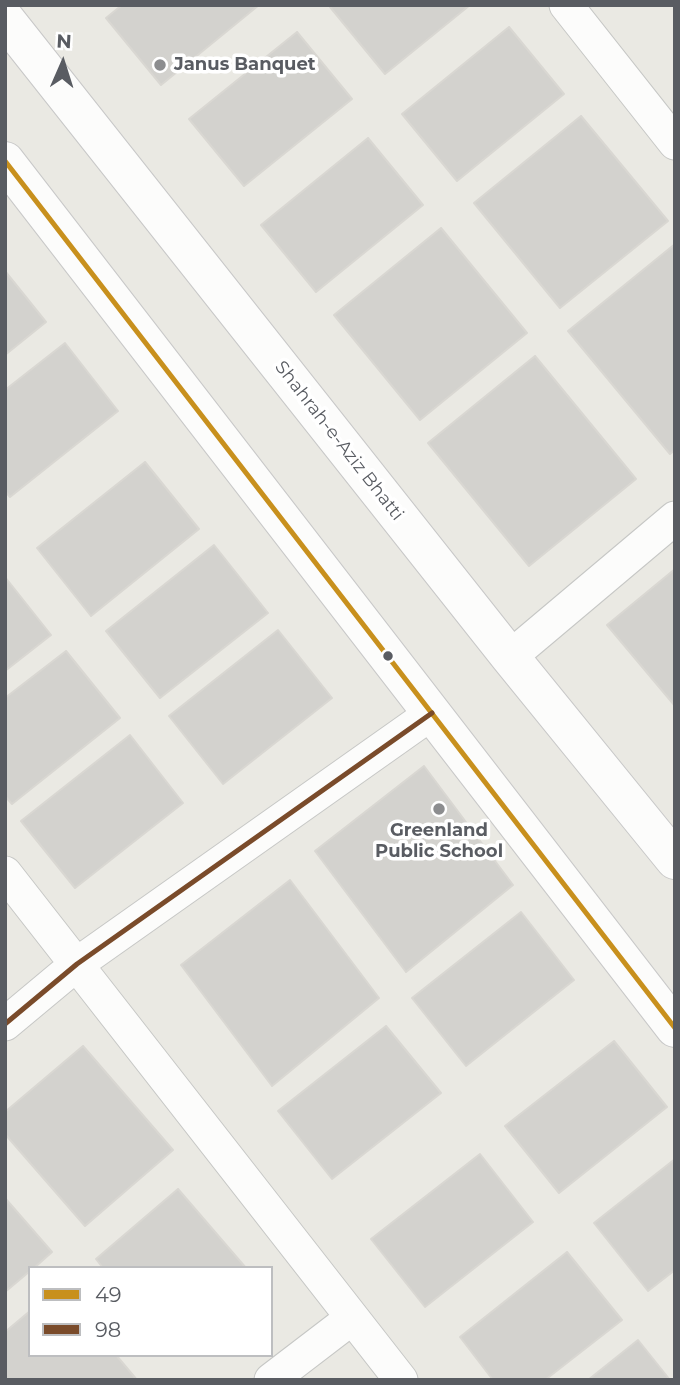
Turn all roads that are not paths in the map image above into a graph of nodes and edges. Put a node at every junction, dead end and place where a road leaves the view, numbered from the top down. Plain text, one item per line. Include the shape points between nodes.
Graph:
1 (566, 5) edge
2 (5, 19) edge
3 (675, 144) edge
4 (5, 161) edge
5 (675, 518) edge
6 (510, 657) junction
7 (432, 713) junction
8 (675, 860) edge
9 (5, 873) edge
10 (77, 964) junction
11 (5, 1024) edge
12 (675, 1027) edge
13 (352, 1318) junction
14 (271, 1380) edge
15 (401, 1380) edge

1 - 3 street
2 - 6 main road, Shahrah-e-Aziz Bhatti
4 - 7 main road
5 - 6 street
6 - 8 main road, Shahrah-e-Aziz Bhatti
7 - 10 street
7 - 12 main road
9 - 10 street
10 - 11 street
10 - 13 street
13 - 14 street
13 - 15 street

